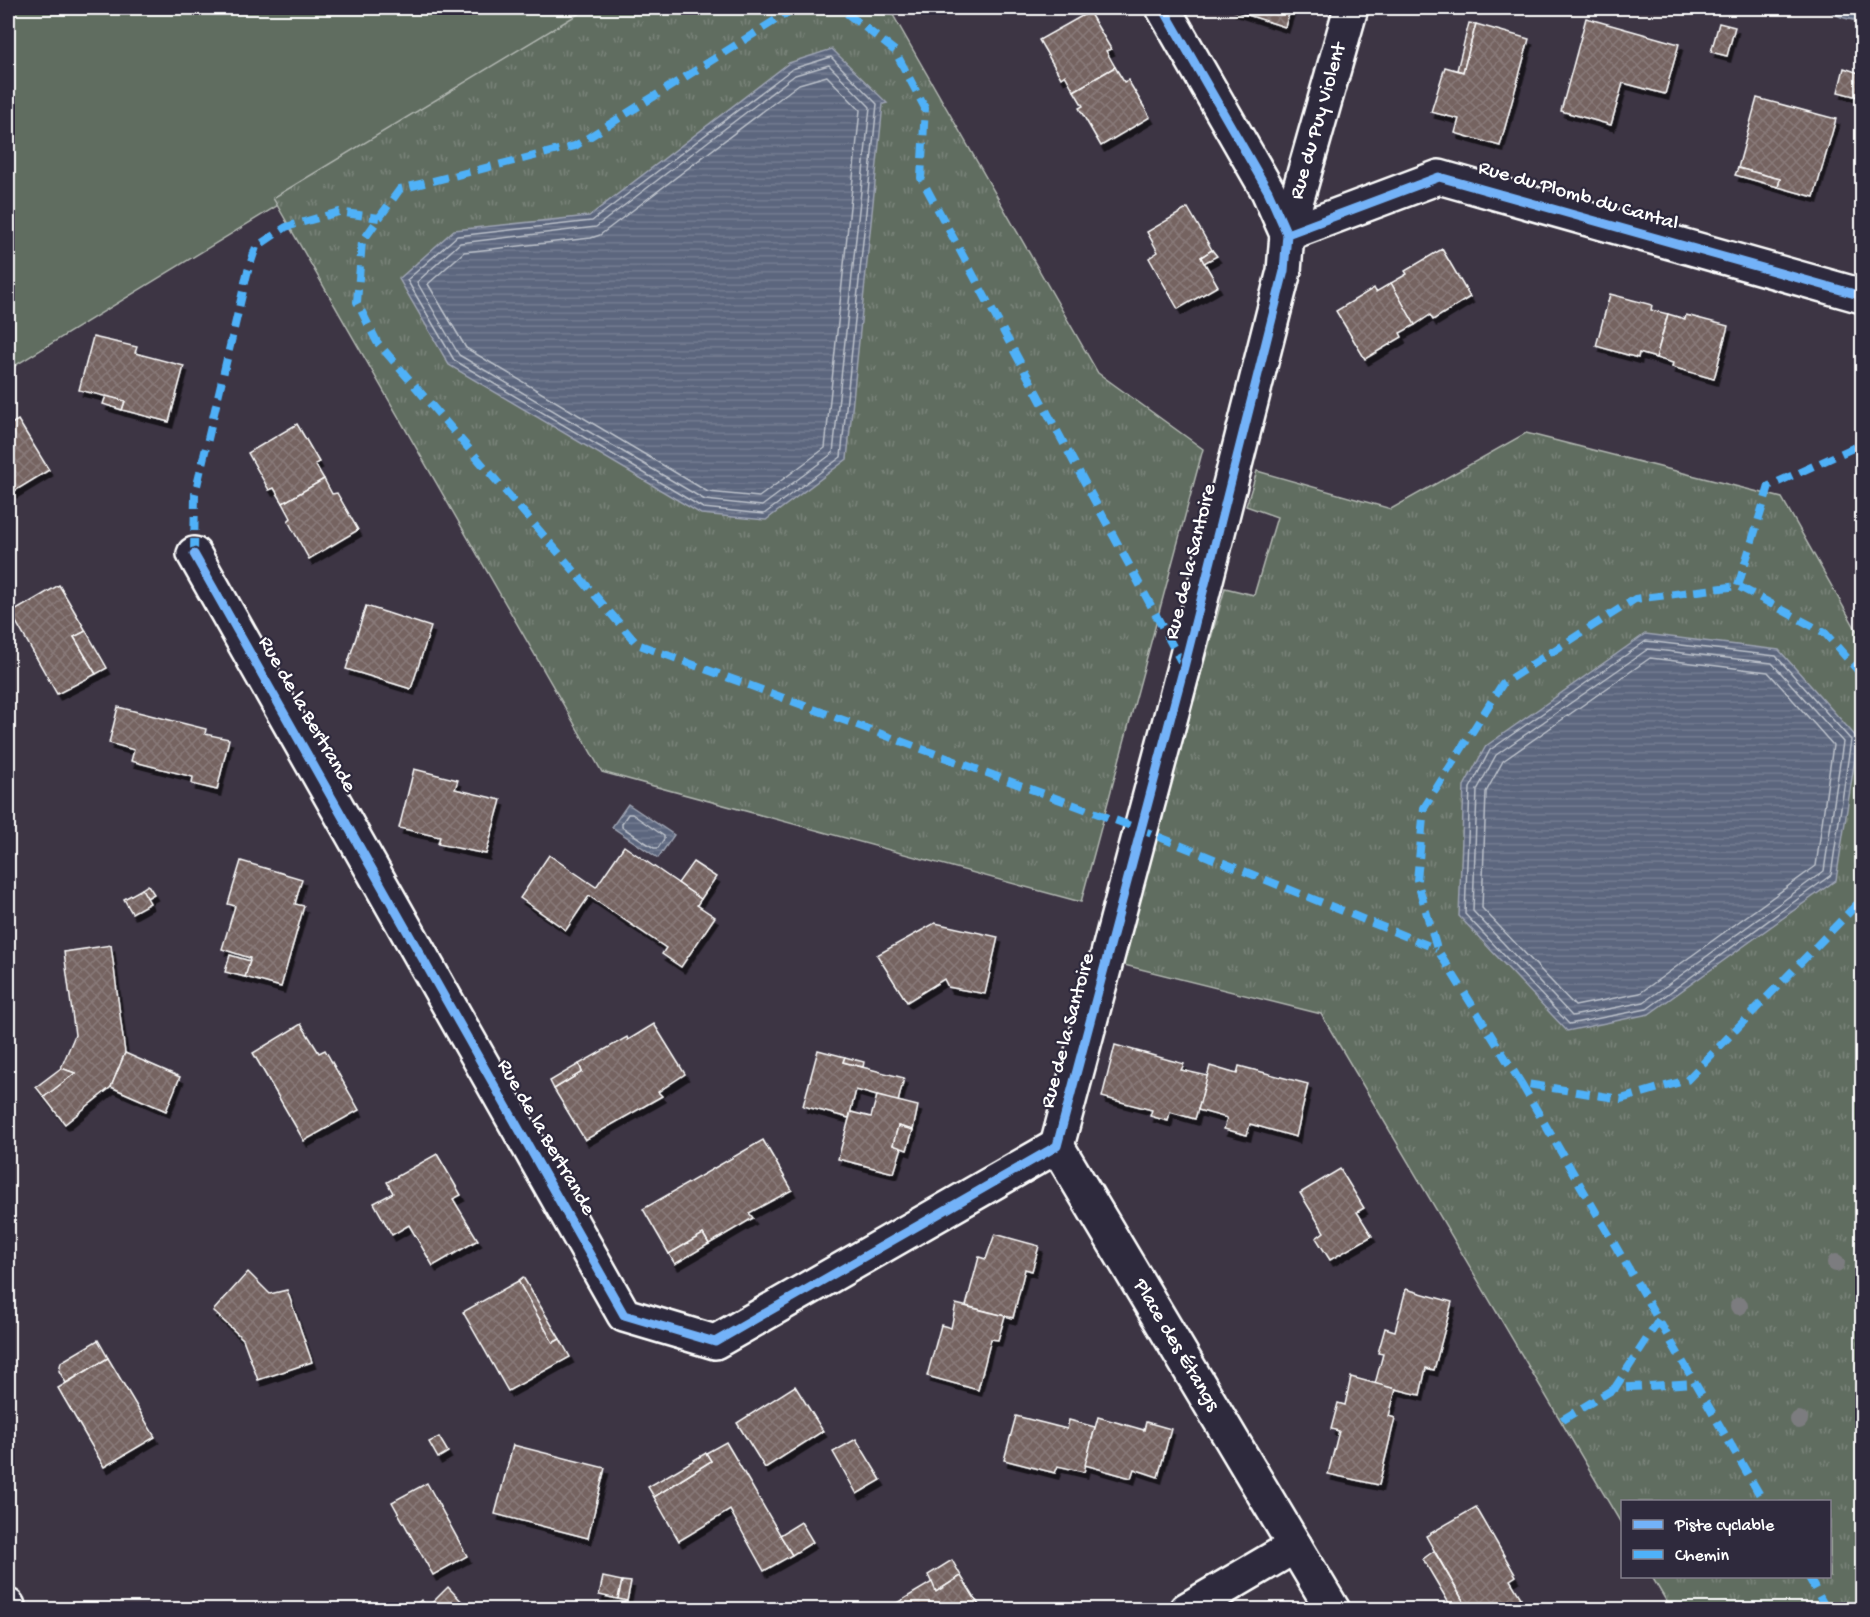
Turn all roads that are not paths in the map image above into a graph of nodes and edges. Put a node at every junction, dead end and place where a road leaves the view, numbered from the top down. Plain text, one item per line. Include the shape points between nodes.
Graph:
1 (1163, 8) edge
2 (1351, 8) edge
3 (1287, 234) junction
4 (1863, 296) edge
5 (194, 554) dead end
6 (1057, 1146) junction
7 (1295, 1546) junction
8 (1186, 1610) edge
9 (1333, 1610) edge

1 - 3 street via 1268,191
2 - 3 street, Rue du Puy Violent
3 - 4 street, Rue du Plomb du Cantal via 1439,177
3 - 6 street, Rue de la Santoire via 1281,282 1184,667
5 - 6 street, Rue de la Bertrande via 624,1315 716,1342
6 - 7 street, Place des Étangs
7 - 8 street
7 - 9 street, Place des Étangs

